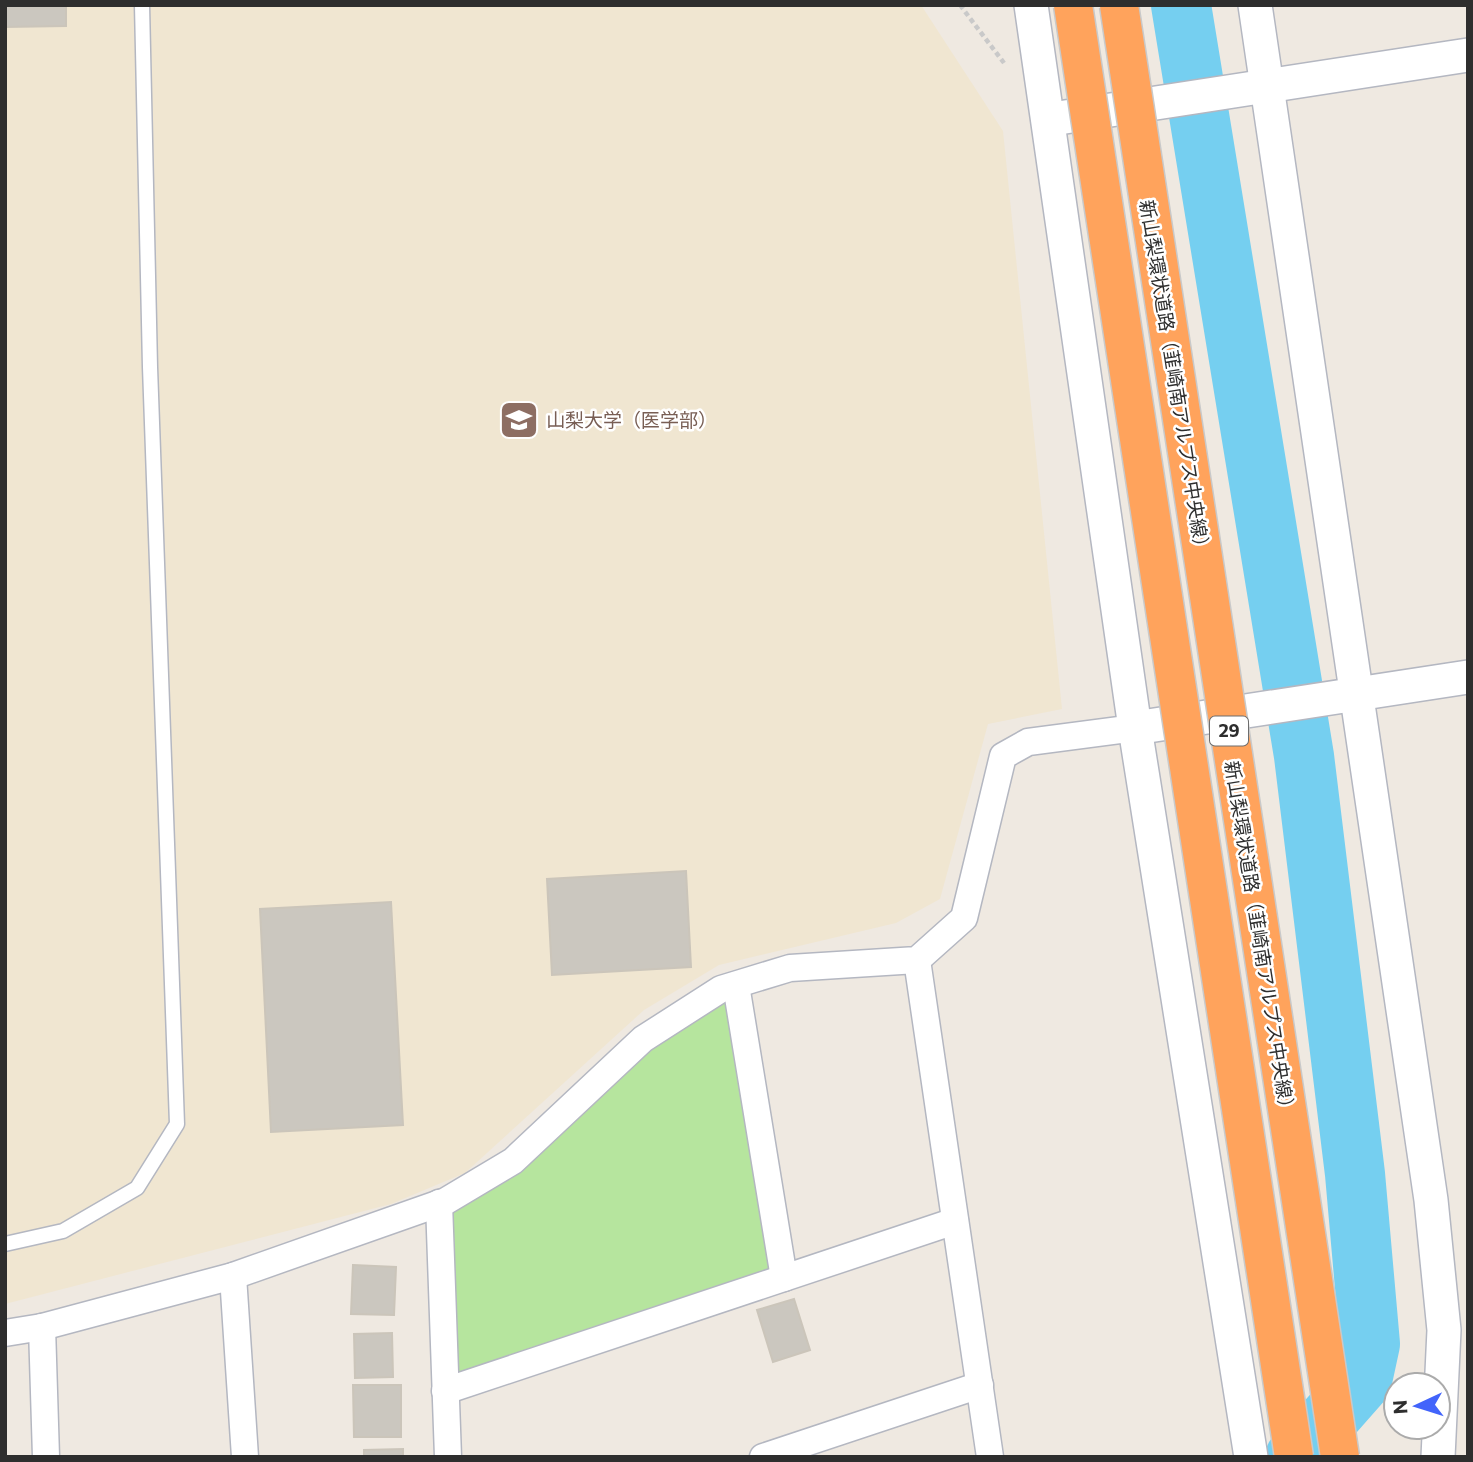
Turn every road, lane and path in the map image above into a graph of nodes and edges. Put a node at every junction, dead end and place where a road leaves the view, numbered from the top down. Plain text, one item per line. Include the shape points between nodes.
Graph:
1 (142, 5) edge
2 (1031, 5) edge
3 (1073, 5) edge
4 (1119, 5) edge
5 (1255, 5) edge
6 (1468, 55) edge
7 (1266, 84) junction
8 (1047, 119) junction
9 (1468, 677) edge
10 (1357, 694) junction
11 (1135, 728) junction
12 (917, 960) junction
13 (736, 985) junction
14 (439, 1203) junction
15 (955, 1222) junction
16 (5, 1244) edge
17 (233, 1276) junction
18 (784, 1278) junction
19 (42, 1327) junction
20 (5, 1333) edge
21 (979, 1385) junction
22 (445, 1391) junction
23 (46, 1457) edge
24 (245, 1457) edge
25 (448, 1457) edge
26 (764, 1457) edge
27 (990, 1457) edge
28 (1251, 1457) edge
29 (1294, 1457) edge
30 (1340, 1457) edge
31 (1438, 1457) edge

1 - 16 lane via 177,1124 136,1188 63,1231
2 - 8 street
3 - 29 highway, 29, bridge
4 - 30 highway, 新山梨環状道路（韮崎南アルプス中央線） / 29, bridge
5 - 7 street
6 - 7 street
7 - 8 street
7 - 10 street
8 - 11 street
9 - 10 street
10 - 11 street
10 - 31 street via 1439,1265 1444,1330
11 - 12 street via 1028,742 1003,756 964,918
11 - 28 street
12 - 13 street via 790,968
12 - 15 street
13 - 14 street via 721,989 643,1039 513,1161
13 - 18 street
14 - 17 street
14 - 22 street
15 - 18 street
15 - 21 street
17 - 19 street
17 - 24 street
18 - 22 street
19 - 20 street
19 - 23 street
21 - 26 street
21 - 27 street
22 - 25 street

